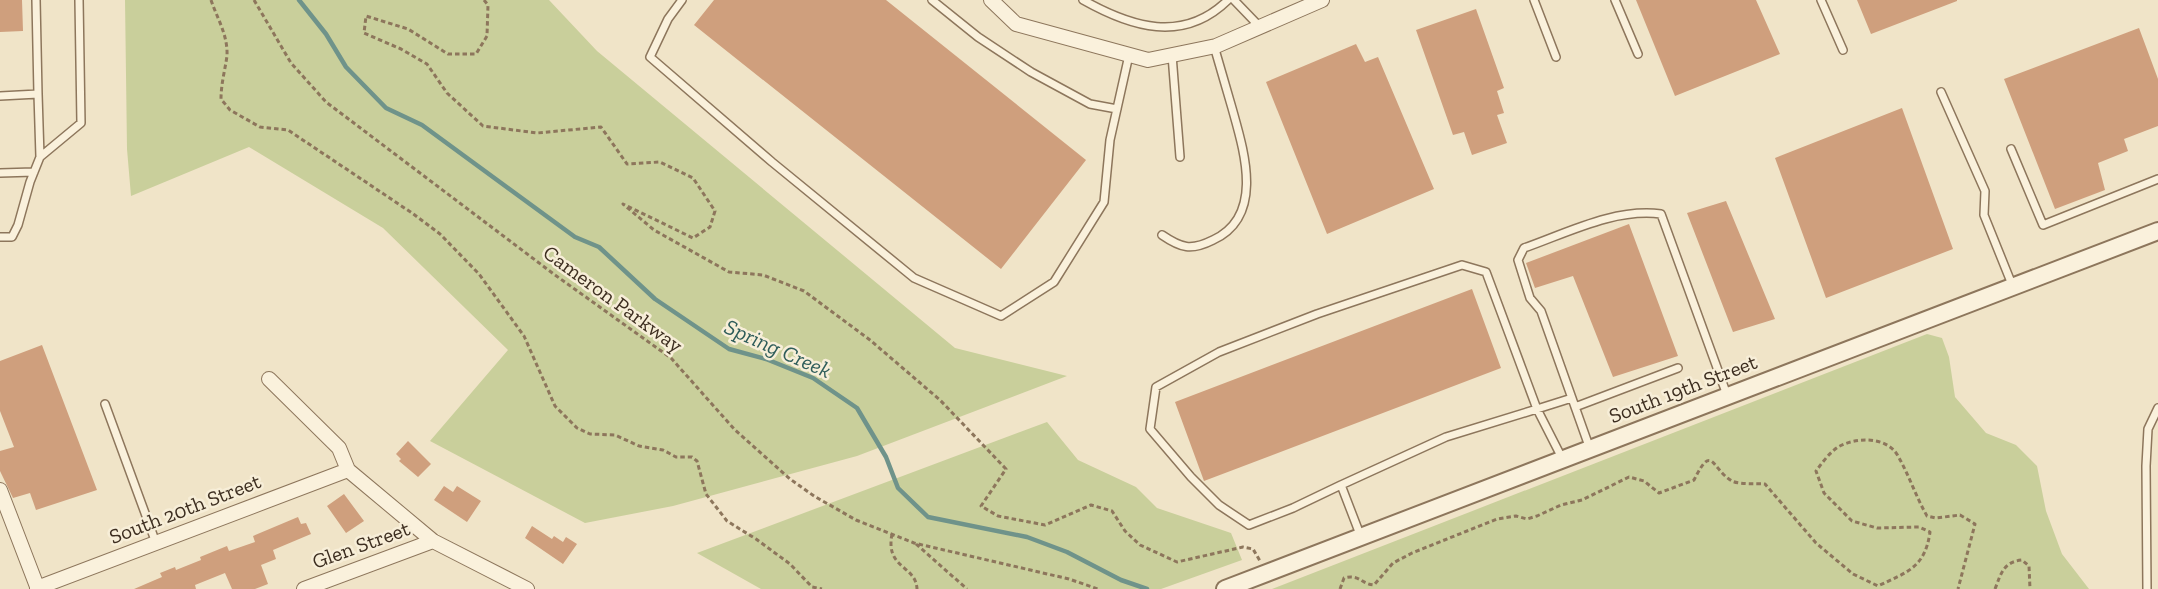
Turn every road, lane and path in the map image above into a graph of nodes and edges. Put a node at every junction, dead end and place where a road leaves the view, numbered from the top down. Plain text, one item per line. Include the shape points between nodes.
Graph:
1 (36, 0) edge
2 (79, 0) edge
3 (211, 0) edge
4 (254, 0) edge
5 (484, 0) edge
6 (682, 0) edge
7 (933, 0) edge
8 (991, 0) edge
9 (1083, 0) edge
10 (1228, 0) edge
11 (1234, 0) edge
12 (1534, 0) edge
13 (1615, 0) edge
14 (1821, 0) edge
15 (1316, 1) edge
16 (1260, 27) junction
17 (1214, 46) junction
18 (1842, 50) dead end
19 (1638, 54) dead end
20 (1129, 55) junction
21 (1172, 55) junction
22 (1556, 57) dead end
23 (1941, 92) dead end
24 (38, 94) junction
25 (0, 96) edge
26 (1117, 110) junction
27 (2011, 149) dead end
28 (40, 157) junction
29 (1180, 157) dead end
30 (34, 171) junction
31 (0, 172) edge
32 (2158, 179) edge
33 (2158, 231) edge
34 (1162, 235) dead end
35 (0, 237) edge
36 (2013, 287) junction
37 (1678, 368) dead end
38 (269, 379) dead end
39 (1727, 397) junction
40 (1572, 398) junction
41 (105, 404) dead end
42 (1575, 407) junction
43 (2158, 408) edge
44 (1537, 409) junction
45 (1590, 449) junction
46 (1563, 460) junction
47 (348, 470) junction
48 (1341, 485) junction
49 (0, 490) edge
50 (892, 534) junction
51 (1361, 537) junction
52 (433, 541) junction
53 (156, 543) junction
54 (914, 543) junction
55 (1267, 573) junction
56 (38, 588) edge
57 (304, 589) edge
58 (527, 589) edge
59 (822, 589) edge
60 (917, 589) edge
61 (967, 589) edge
62 (1098, 589) edge
63 (1225, 589) edge
64 (1340, 589) edge
65 (1958, 589) edge
66 (1995, 589) edge
67 (2030, 589) edge
68 (2147, 589) edge

1 - 24 lane
2 - 28 lane via 81,123
3 - 59 path via 224,32 227,55 220,99 231,110 260,127 288,130 440,234 479,274 524,336 555,405 577,428 590,434 615,435 676,457 692,457 697,461 706,494 727,521 790,564 812,587
4 - 50 path, Cameron Parkway via 291,63 326,102 671,358 735,430 790,479 856,520
5 - 55 path via 488,5 487,36 476,54 448,54 408,29 366,16 364,33 427,64 447,93 483,126 537,133 601,127 627,164 660,162 693,178 715,211 710,227 693,238 622,204 654,230 729,272 763,275 804,291 870,340 940,400 1006,469 981,506 998,516 1045,525 1091,505 1112,511 1140,545 1177,562 1243,547 1252,549
6 - 26 lane via 650,57 914,278 1001,316 1054,282 1104,202
7 - 26 lane via 978,37 1031,72 1090,105
8 - 20 street via 1016,24
9 - 10 lane via 1108,14 1153,28 1187,24 1218,10
11 - 16 lane
12 - 22 lane
13 - 19 lane
14 - 18 lane
15 - 16 street
16 - 17 street
17 - 21 street
17 - 34 lane via 1243,148 1245,201 1237,220 1224,235 1200,247 1179,247
20 - 21 street via 1148,60
20 - 26 lane
21 - 29 lane
23 - 36 lane via 1985,191 1984,215
24 - 25 lane
24 - 28 lane
27 - 32 lane via 2043,225
28 - 30 lane
30 - 31 lane
30 - 35 lane via 12,237
33 - 36 street, South 19th Street
36 - 39 street, South 19th Street
37 - 42 lane
38 - 47 street via 339,448
39 - 40 lane via 1661,214 1644,212 1619,215 1524,248 1518,260
39 - 45 street, South 19th Street
40 - 42 lane
40 - 44 lane
41 - 53 lane
42 - 45 lane
43 - 68 lane via 2148,429 2145,466
44 - 46 lane
44 - 48 lane via 1446,437
44 - 48 lane via 1486,272 1462,265 1219,352 1156,387 1150,429 1219,505 1249,525
45 - 46 street, South 19th Street
46 - 51 street, South 19th Street
47 - 52 street
47 - 53 street, South 20th Street
48 - 51 lane
49 - 56 street
50 - 54 path, Cameron Parkway
50 - 60 path via 893,556 914,577
51 - 55 street, South 19th Street
52 - 57 street, Glen Street
52 - 58 street
53 - 56 street, South 20th Street
54 - 61 path
54 - 62 path, Cameron Parkway
55 - 63 street, South 19th Street
64 - 65 path via 1344,578 1352,576 1374,585 1393,563 1424,547 1497,519 1538,516 1629,477 1644,481 1659,493 1670,490 1694,480 1699,468 1710,460 1734,483 1765,484 1816,543 1853,574 1878,585 1910,571 1920,562 1930,532 1919,527 1877,528 1852,521 1824,493 1816,471 1836,448 1852,441 1870,440 1889,446 1897,454 1927,516 1960,515 1975,524
66 - 67 path via 2004,567 2022,560 2029,566

